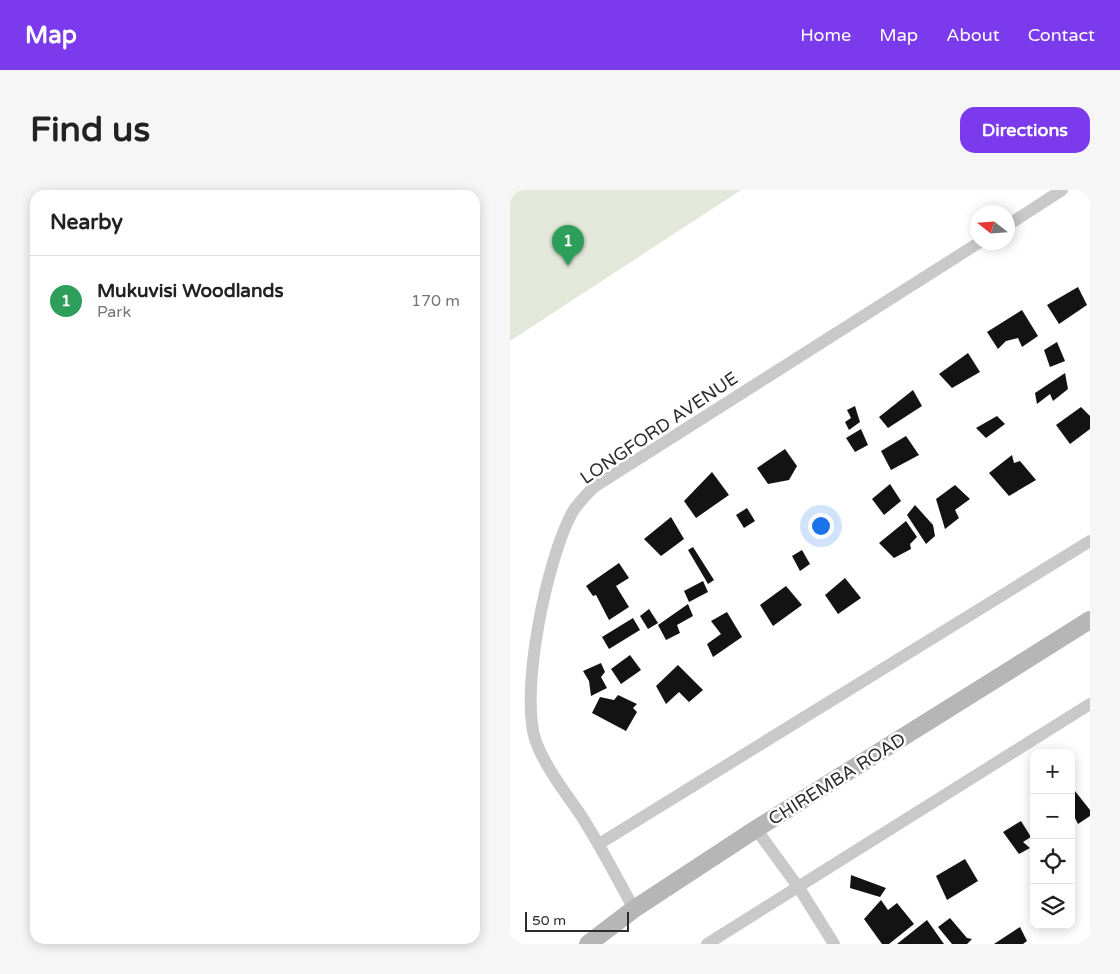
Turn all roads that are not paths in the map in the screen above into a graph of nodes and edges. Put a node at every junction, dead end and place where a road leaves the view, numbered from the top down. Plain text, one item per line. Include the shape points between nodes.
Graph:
1 (1062, 190) edge
2 (1015, 220) edge
3 (970, 248) edge
4 (1090, 541) edge
5 (1090, 620) edge
6 (1090, 704) edge
7 (756, 829) junction
8 (599, 844) junction
9 (799, 888) junction
10 (634, 909) junction
11 (588, 944) edge
12 (708, 944) edge
13 (834, 944) edge

1 - 2 street
3 - 8 street, LONGFORD AVENUE via 594,487 573,511 564,530 549,583 535,649 530,716 544,757
4 - 8 street
5 - 7 main road, CHIREMBA ROAD
6 - 9 street
7 - 9 street
7 - 10 main road, CHIREMBA ROAD
8 - 10 street, LONGFORD AVENUE
9 - 12 street
9 - 13 street
10 - 11 main road, CHIREMBA ROAD

